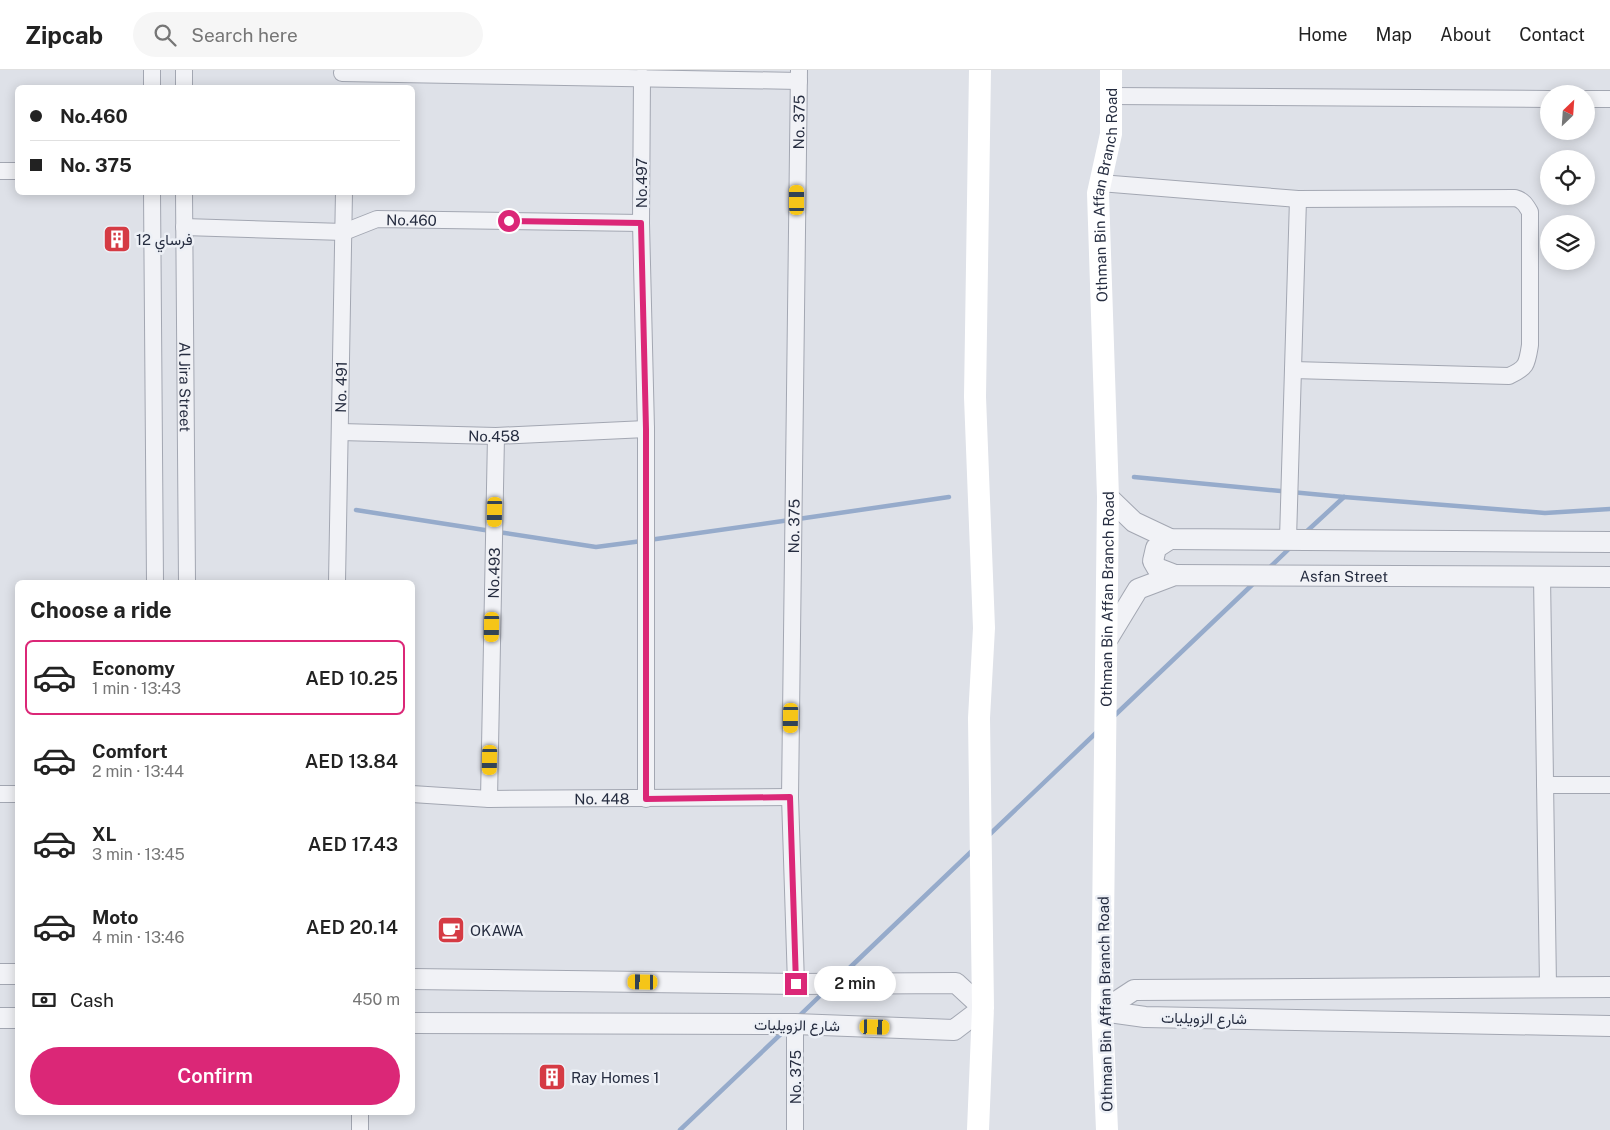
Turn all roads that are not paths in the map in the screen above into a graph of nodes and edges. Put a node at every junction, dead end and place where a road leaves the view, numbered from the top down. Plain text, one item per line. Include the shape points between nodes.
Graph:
1 (152, 70) edge
2 (184, 70) edge
3 (980, 70) edge
4 (1112, 70) edge
5 (799, 76) edge
6 (342, 77) edge
7 (642, 77) junction
8 (152, 85) edge
9 (184, 85) edge
10 (1111, 96) junction
11 (1540, 99) edge
12 (1595, 99) edge
13 (1610, 99) edge
14 (15, 170) edge
15 (0, 171) edge
16 (1100, 183) junction
17 (152, 195) edge
18 (184, 195) edge
19 (344, 195) edge
20 (1298, 199) junction
21 (641, 223) junction
22 (184, 227) junction
23 (344, 232) junction
24 (1293, 370) junction
25 (646, 429) junction
26 (340, 432) junction
27 (496, 436) junction
28 (1108, 496) junction
29 (1170, 539) junction
30 (1288, 539) junction
31 (1610, 542) edge
32 (1175, 575) junction
33 (1542, 576) junction
34 (1610, 577) edge
35 (155, 580) edge
36 (187, 580) edge
37 (337, 580) edge
38 (1107, 640) junction
39 (1545, 785) junction
40 (1610, 785) edge
41 (0, 794) edge
42 (15, 794) edge
43 (415, 794) edge
44 (790, 797) junction
45 (489, 798) junction
46 (646, 799) junction
47 (0, 974) edge
48 (15, 974) edge
49 (415, 979) edge
50 (796, 984) junction
51 (1548, 986) junction
52 (1610, 987) edge
53 (983, 1008) junction
54 (1102, 1011) junction
55 (0, 1018) edge
56 (15, 1018) edge
57 (415, 1023) edge
58 (795, 1024) junction
59 (1610, 1026) edge
60 (360, 1115) edge
61 (360, 1130) edge
62 (795, 1130) edge
63 (978, 1130) edge
64 (1106, 1130) edge

1 - 8 street
2 - 9 street
3 - 53 main road via 975,397 984,628 979,718
4 - 10 main road, Othman Bin Affan Branch Road
5 - 7 street
5 - 44 street, No. 375
6 - 7 street
7 - 21 street, No.497
10 - 11 street
10 - 16 main road, Othman Bin Affan Branch Road via 1111,134
12 - 13 street
14 - 15 street
16 - 20 street
16 - 28 main road, Othman Bin Affan Branch Road
17 - 35 street, Al Jira Street
18 - 22 street, Al Jira Street
19 - 23 street, No. 491
20 - 24 street
20 - 24 street via 1522,200 1530,212 1530,345 1523,370 1509,376
21 - 23 street, No.460 via 377,219
21 - 25 street, No.497
22 - 23 street, No.460
22 - 36 street, Al Jira Street
23 - 26 street, No. 491
24 - 30 street
25 - 27 street, No.458
25 - 46 street, No.497
26 - 27 street, No.458
26 - 37 street, No. 491
27 - 45 street, No.493
28 - 29 street via 1134,522
28 - 38 main road, Othman Bin Affan Branch Road
29 - 30 street
29 - 32 street via 1156,548 1153,562 1158,568
30 - 31 street
32 - 33 street, Asfan Street
32 - 38 street, Asfan Street via 1138,588
33 - 34 street, Asfan Street
33 - 39 street
38 - 54 main road, Othman Bin Affan Branch Road
39 - 40 street
39 - 51 street
41 - 42 street
43 - 45 street, No. 448
44 - 46 street, No. 448
44 - 50 street, No. 375
45 - 46 street, No. 448
47 - 48 street
49 - 50 street
50 - 53 street via 956,983
51 - 52 street, شارع الزويليات
51 - 54 street, شارع الزويليات via 1134,990
53 - 58 street, شارع الزويليات via 954,1030
53 - 63 main road
54 - 59 street, شارع الزويليات via 1145,1017
54 - 64 main road, Othman Bin Affan Branch Road
55 - 56 street
57 - 58 street, شارع الزويليات
58 - 62 street, No. 375
60 - 61 street

